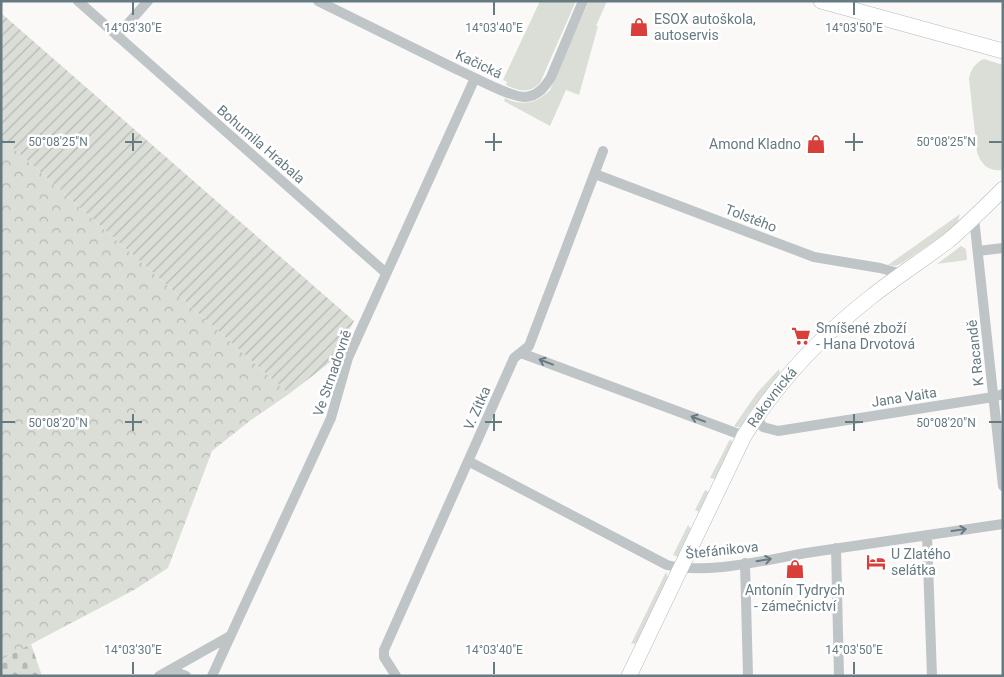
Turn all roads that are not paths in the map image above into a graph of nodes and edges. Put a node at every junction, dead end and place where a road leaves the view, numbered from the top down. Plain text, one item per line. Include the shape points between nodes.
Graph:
1 (78, 1) edge
2 (148, 1) edge
3 (318, 1) edge
4 (583, 1) edge
5 (821, 1) edge
6 (117, 36) junction
7 (1003, 51) edge
8 (475, 78) junction
9 (603, 151) dead end
10 (595, 174) junction
11 (1003, 188) edge
12 (974, 218) junction
13 (1003, 248) edge
14 (978, 251) junction
15 (386, 274) junction
16 (902, 274) junction
17 (521, 353) junction
18 (998, 395) edge
19 (756, 417) junction
20 (744, 436) junction
21 (468, 461) junction
22 (1003, 486) edge
23 (1003, 524) edge
24 (927, 535) junction
25 (836, 548) junction
26 (745, 563) junction
27 (681, 568) junction
28 (231, 635) junction
29 (170, 670) junction
30 (159, 676) edge
31 (186, 676) edge
32 (212, 676) edge
33 (396, 676) edge
34 (629, 676) edge
35 (748, 676) edge
36 (839, 676) edge
37 (932, 676) edge

1 - 6 street, Bohumila Hrabala
2 - 6 street
3 - 8 street, Kačická
4 - 8 street, Kačická via 551,77 536,94 526,97 514,95
5 - 7 main road
6 - 15 street, Bohumila Hrabala
8 - 15 street, Ve Strnadovně
9 - 10 street, V. Zítka
10 - 16 street, Tolstého via 814,256
10 - 17 street, V. Zítka via 529,346
11 - 12 main road, Rakovnická
12 - 14 street, K Racandě
12 - 16 main road, Rakovnická
13 - 14 street
14 - 18 street, K Racandě
15 - 28 street, Ve Strnadovně via 348,358 331,418
16 - 19 main road, Rakovnická via 860,306 810,352
20 -> 17 street
17 - 21 street, V. Zítka via 514,358
18 - 19 street, Jana Vaita via 778,431 763,427
18 - 22 street, K Racandě
19 - 20 main road, Rakovnická
20 - 27 main road, Rakovnická
21 - 27 street, Štefánikova via 667,565
21 - 33 street, V. Zítka via 384,650 384,657
24 -> 23 street, Štefánikova
24 - 25 street, Štefánikova
24 - 37 street
26 -> 25 street, Štefánikova
25 - 36 street
26 - 27 street, Štefánikova
26 - 35 street
27 - 34 main road, Rakovnická
28 - 29 street
28 - 32 street, Ve Strnadovně
29 - 30 street
29 - 31 street

